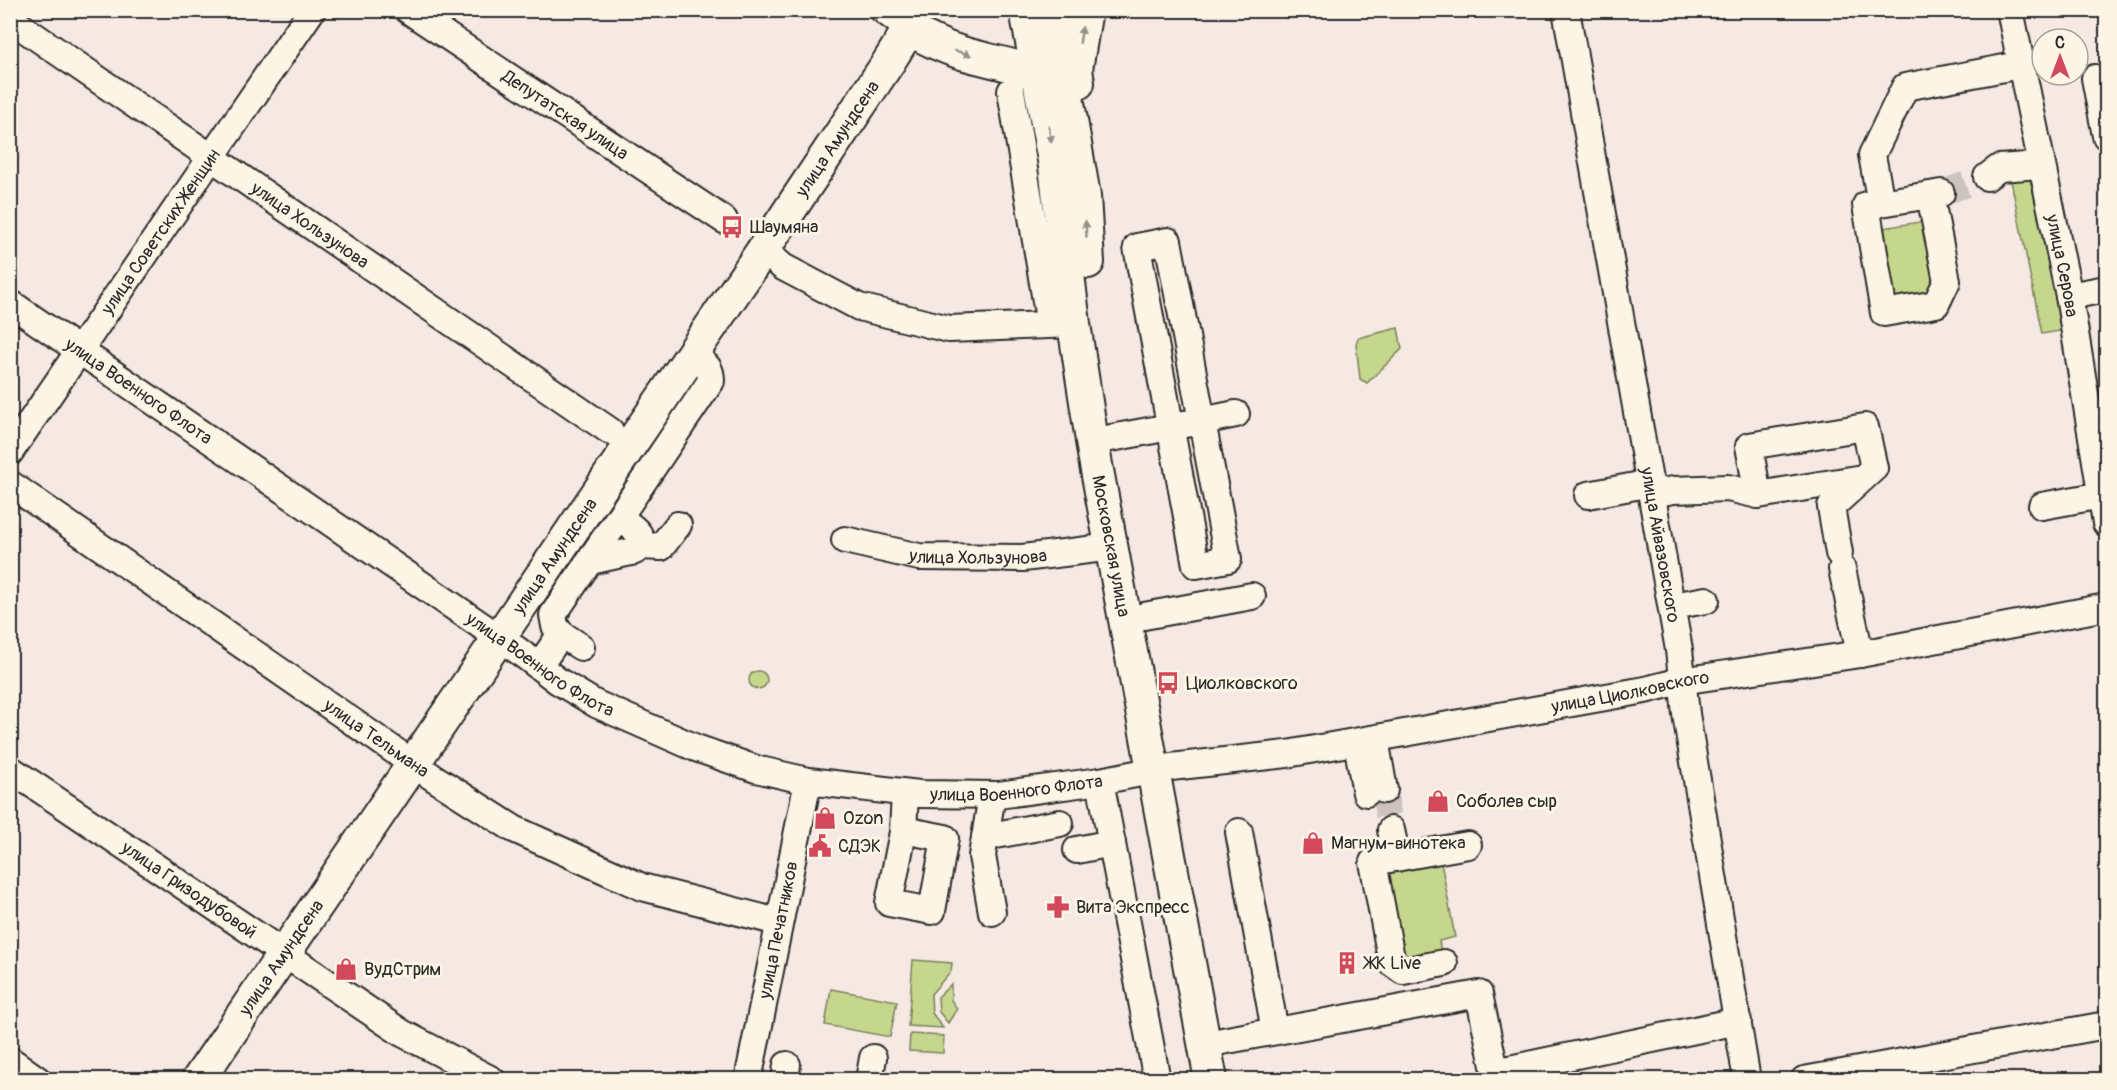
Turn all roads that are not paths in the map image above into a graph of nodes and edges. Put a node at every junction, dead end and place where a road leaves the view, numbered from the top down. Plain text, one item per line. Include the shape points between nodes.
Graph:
1 (312, 10) edge
2 (408, 10) edge
3 (883, 10) edge
4 (935, 10) edge
5 (1026, 10) edge
6 (1052, 10) edge
7 (1086, 10) edge
8 (1566, 10) edge
9 (2010, 10) edge
10 (10, 19) edge
11 (914, 20) edge
12 (2020, 65) junction
13 (1039, 76) junction
14 (2095, 78) dead end
15 (1011, 91) dead end
16 (2106, 136) edge
17 (212, 157) junction
18 (2041, 165) junction
19 (1986, 177) tunnel mouth
20 (1084, 196) junction
21 (1881, 203) junction
22 (724, 220) dead end
23 (763, 250) junction
24 (2106, 289) edge
25 (2069, 296) junction
26 (10, 303) edge
27 (1061, 319) junction
28 (80, 350) junction
29 (692, 355) junction
30 (1190, 360) junction
31 (1159, 366) junction
32 (1236, 414) dead end
33 (1202, 421) junction
34 (1170, 427) junction
35 (610, 431) dead end
36 (1111, 438) junction
37 (10, 452) edge
38 (1863, 478) junction
39 (10, 484) edge
40 (1652, 489) junction
41 (1588, 495) dead end
42 (1758, 495) junction
43 (2102, 495) junction
44 (2042, 506) dead end
45 (619, 518) junction
46 (2106, 523) edge
47 (678, 525) dead end
48 (845, 540) dead end
49 (640, 546) junction
50 (1112, 547) junction
51 (590, 561) junction
52 (1252, 596) dead end
53 (1706, 600) dead end
54 (1672, 606) junction
55 (2106, 607) edge
56 (1144, 616) junction
57 (498, 639) junction
58 (1860, 654) junction
59 (539, 666) junction
60 (1682, 681) junction
61 (1360, 741) junction
62 (413, 763) junction
63 (10, 769) edge
64 (1162, 769) junction
65 (808, 781) junction
66 (1100, 781) junction
67 (904, 793) junction
68 (1369, 793) tunnel mouth
69 (992, 795) junction
70 (1060, 823) dead end
71 (903, 830) dead end
72 (1391, 830) tunnel mouth
73 (1239, 832) dead end
74 (985, 837) junction
75 (1112, 843) junction
76 (1468, 845) dead end
77 (1077, 850) dead end
78 (1397, 858) junction
79 (992, 912) dead end
80 (778, 922) junction
81 (283, 954) junction
82 (1444, 963) dead end
83 (1738, 1021) junction
84 (2106, 1025) edge
85 (1275, 1031) junction
86 (1222, 1041) junction
87 (10, 1060) edge
88 (1496, 1076) edge
89 (38, 1080) edge
90 (198, 1080) edge
91 (492, 1080) edge
92 (748, 1080) edge
93 (1157, 1080) edge
94 (1211, 1080) edge
95 (1229, 1080) edge
96 (1747, 1080) edge
97 (1804, 1080) edge

1 - 17 street, улица Советских Женщин
2 - 22 street, Депутатская улица
3 - 11 street
4 - 11 main road
5 - 13 main road, Московская улица
6 - 20 main road, Московская улица
20 -> 7 main road via 1090,169 1076,69
8 - 40 street, улица Айвазовского
9 - 12 street, улица Серова
10 - 17 street, улица Хользунова
11 -> 13 main road via 941,45
11 - 23 main road, улица Амундсена
12 - 18 street, улица Серова
12 - 21 street via 1905,87 1872,155
13 -> 27 main road, Московская улица via 1057,177
14 - 16 street
15 - 27 street
17 - 28 street, улица Советских Женщин
17 - 35 street, улица Хользунова
18 - 19 street via 1999,168
18 - 25 street, улица Серова
36 -> 20 main road, Московская улица via 1090,341
21 - 21 street via 1866,205 1884,313 1936,304 1947,281 1936,194
23 - 27 street via 783,267 859,306 949,329
23 - 29 main road, улица Амундсена
24 - 25 street
25 - 43 street, улица Серова
26 - 28 street, улица Военного Флота
27 - 50 main road, Московская улица
28 - 37 street, улица Советских Женщин
28 - 57 street, улица Военного Флота
29 - 45 street via 708,366 711,381
29 - 57 main road, улица Амундсена
30 - 31 street
30 - 31 street via 1168,241 1137,247
30 - 33 street
31 - 34 street
32 - 33 street
33 - 34 street
33 - 34 street via 1228,560 1196,565
34 - 36 street
36 - 56 main road, Московская улица
38 - 42 street
38 - 42 street via 1874,468 1864,427 1749,446
38 - 58 street via 1831,507
39 - 62 street, улица Тельмана
40 - 41 street
40 - 42 street via 1728,488
40 - 54 street, улица Айвазовского
43 - 44 street
43 - 46 street, улица Серова
45 - 49 street via 640,534
45 - 51 street
47 - 49 street via 661,547
48 - 50 street, улица Хользунова via 919,557 1023,558
49 - 51 street via 635,551
50 - 64 main road, Московская улица
51 - 59 street via 553,615 555,626 571,640
52 - 56 street
53 - 54 street
54 - 60 street, улица Айвазовского
55 - 58 street, улица Циолковского
56 - 64 main road, Московская улица
57 - 59 street, улица Военного Флота
57 - 62 main road, улица Амундсена
58 - 60 street, улица Циолковского
59 - 65 street, улица Военного Флота via 596,704 696,747 756,769
60 - 61 street, улица Циолковского
60 - 83 street, улица Айвазовского
61 - 64 street, улица Циолковского
61 - 68 street
62 - 80 street, улица Тельмана via 514,829 642,887
62 - 81 main road, улица Амундсена
63 - 81 street, улица Гризодубовой
64 - 66 street, улица Военного Флота
64 - 86 main road, Московская улица
64 - 94 main road, Московская улица
65 - 67 street, улица Военного Флота
65 - 80 street, улица Печатников
66 - 69 street, улица Военного Флота
66 - 75 street
67 - 69 street, улица Военного Флота
67 - 71 street
69 - 74 street
70 - 74 street
72 - 78 street
73 - 85 street
74 - 79 street via 982,856
75 - 77 street
75 - 93 street
76 - 78 street
78 - 82 street via 1373,862 1392,963 1403,971
80 - 92 street, улица Печатников
81 - 90 main road, улица Амундсена
81 - 91 street, улица Гризодубовой via 402,1033
83 - 88 street
83 - 96 street, улица Айвазовского
84 - 97 street
85 - 86 street
85 - 88 street via 1479,994
86 - 95 main road, Московская улица
87 - 89 street

